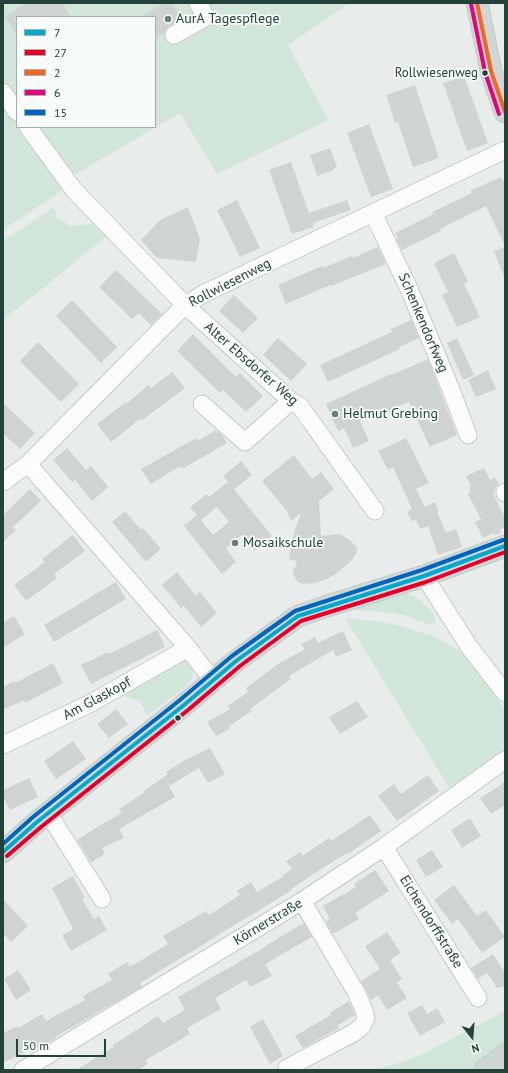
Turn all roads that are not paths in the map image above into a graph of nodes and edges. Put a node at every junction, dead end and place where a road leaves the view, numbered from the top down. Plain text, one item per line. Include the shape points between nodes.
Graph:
1 (198, 3) edge
2 (477, 3) edge
3 (174, 35) dead end
4 (505, 112) edge
5 (29, 128) edge
6 (505, 150) edge
7 (373, 213) junction
8 (185, 306) junction
9 (291, 401) junction
10 (202, 404) dead end
11 (468, 435) dead end
12 (28, 464) junction
13 (3, 482) edge
14 (375, 510) dead end
15 (505, 546) edge
16 (424, 576) junction
17 (188, 648) junction
18 (213, 681) junction
19 (505, 693) edge
20 (3, 745) edge
21 (505, 760) edge
22 (48, 813) junction
23 (384, 847) junction
24 (3, 852) edge
25 (102, 899) dead end
26 (302, 901) junction
27 (478, 998) dead end
28 (505, 1055) edge
29 (287, 1068) dead end
30 (23, 1070) edge
31 (486, 1070) edge

1 - 3 street via 206,17
2 - 4 main road via 491,71
5 - 8 street, Alter Ebsdorfer Weg via 74,190
6 - 7 street, Rollwiesenweg
7 - 8 street, Rollwiesenweg via 205,293
7 - 11 street, Schenkendorfweg via 413,298
8 - 9 street, Alter Ebsdorfer Weg
8 - 12 street, Rollwiesenweg
9 - 10 street via 245,442
9 - 14 street, Alter Ebsdorfer Weg via 300,406
12 - 13 street, Rollwiesenweg
12 - 17 street
15 - 16 main road
16 - 18 main road via 298,616
16 - 19 street via 470,648
17 - 18 street
17 - 20 street, Am Glaskopf via 91,703
18 - 22 main road
21 - 23 street, Körnerstraße
22 - 24 main road
22 - 25 street
23 - 26 street, Körnerstraße
23 - 27 street, Eichendorffstraße
26 - 29 street via 356,992 366,1018 362,1026 354,1032
26 - 30 street, Körnerstraße
28 - 31 main road

